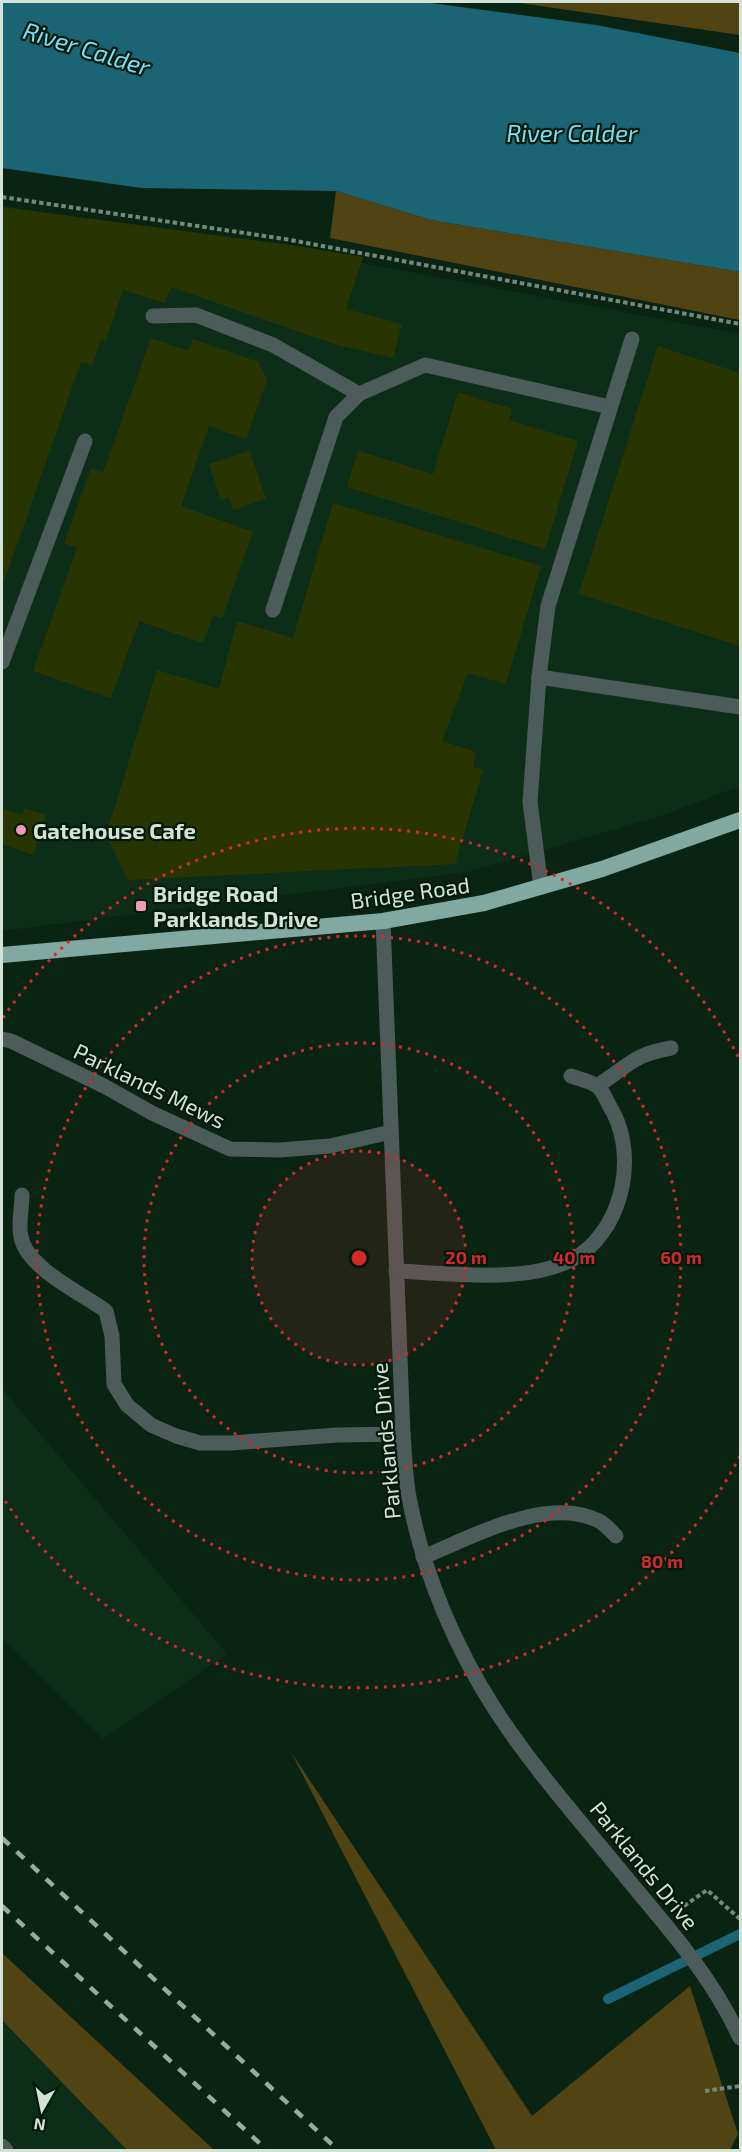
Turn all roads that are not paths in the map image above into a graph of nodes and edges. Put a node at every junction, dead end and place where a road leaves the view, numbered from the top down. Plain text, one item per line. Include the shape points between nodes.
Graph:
1 (153, 316) dead end
2 (632, 339) dead end
3 (359, 394) junction
4 (610, 407) junction
5 (85, 441) dead end
6 (273, 610) dead end
7 (2, 662) edge
8 (538, 677) junction
9 (741, 707) edge
10 (741, 820) edge
11 (541, 887) junction
12 (382, 921) junction
13 (2, 955) edge
14 (2, 1039) edge
15 (671, 1048) dead end
16 (571, 1076) dead end
17 (597, 1086) junction
18 (391, 1132) junction
19 (22, 1195) dead end
20 (396, 1270) junction
21 (403, 1434) junction
22 (616, 1536) dead end
23 (423, 1557) junction
24 (741, 2038) edge
25 (2, 2146) edge
26 (6, 2151) edge

1 - 3 street via 196,315 273,345
2 - 4 street
3 - 4 street via 425,365
3 - 6 street via 336,417
4 - 8 street via 548,606
5 - 7 street
8 - 9 street
8 - 11 street via 530,802
10 - 11 highway, Bridge Road
11 - 12 highway, Bridge Road via 484,903
12 - 13 highway, Bridge Road
12 - 18 street, Parklands Drive
14 - 18 street, Parklands Mews via 230,1149 330,1146
15 - 17 street via 628,1062
16 - 17 street
17 - 20 street via 614,1113 623,1147 624,1176 618,1206 581,1254 520,1274
18 - 20 street, Parklands Drive
19 - 21 street via 21,1236 29,1256 51,1276 106,1311 112,1336 114,1384 127,1405 151,1425 200,1443
20 - 21 street, Parklands Drive
21 - 23 street, Parklands Drive via 409,1501
22 - 23 street via 600,1521 551,1512 504,1524
23 - 24 street, Parklands Drive via 447,1620 496,1710 542,1774 663,1919 719,1995
25 - 26 street

